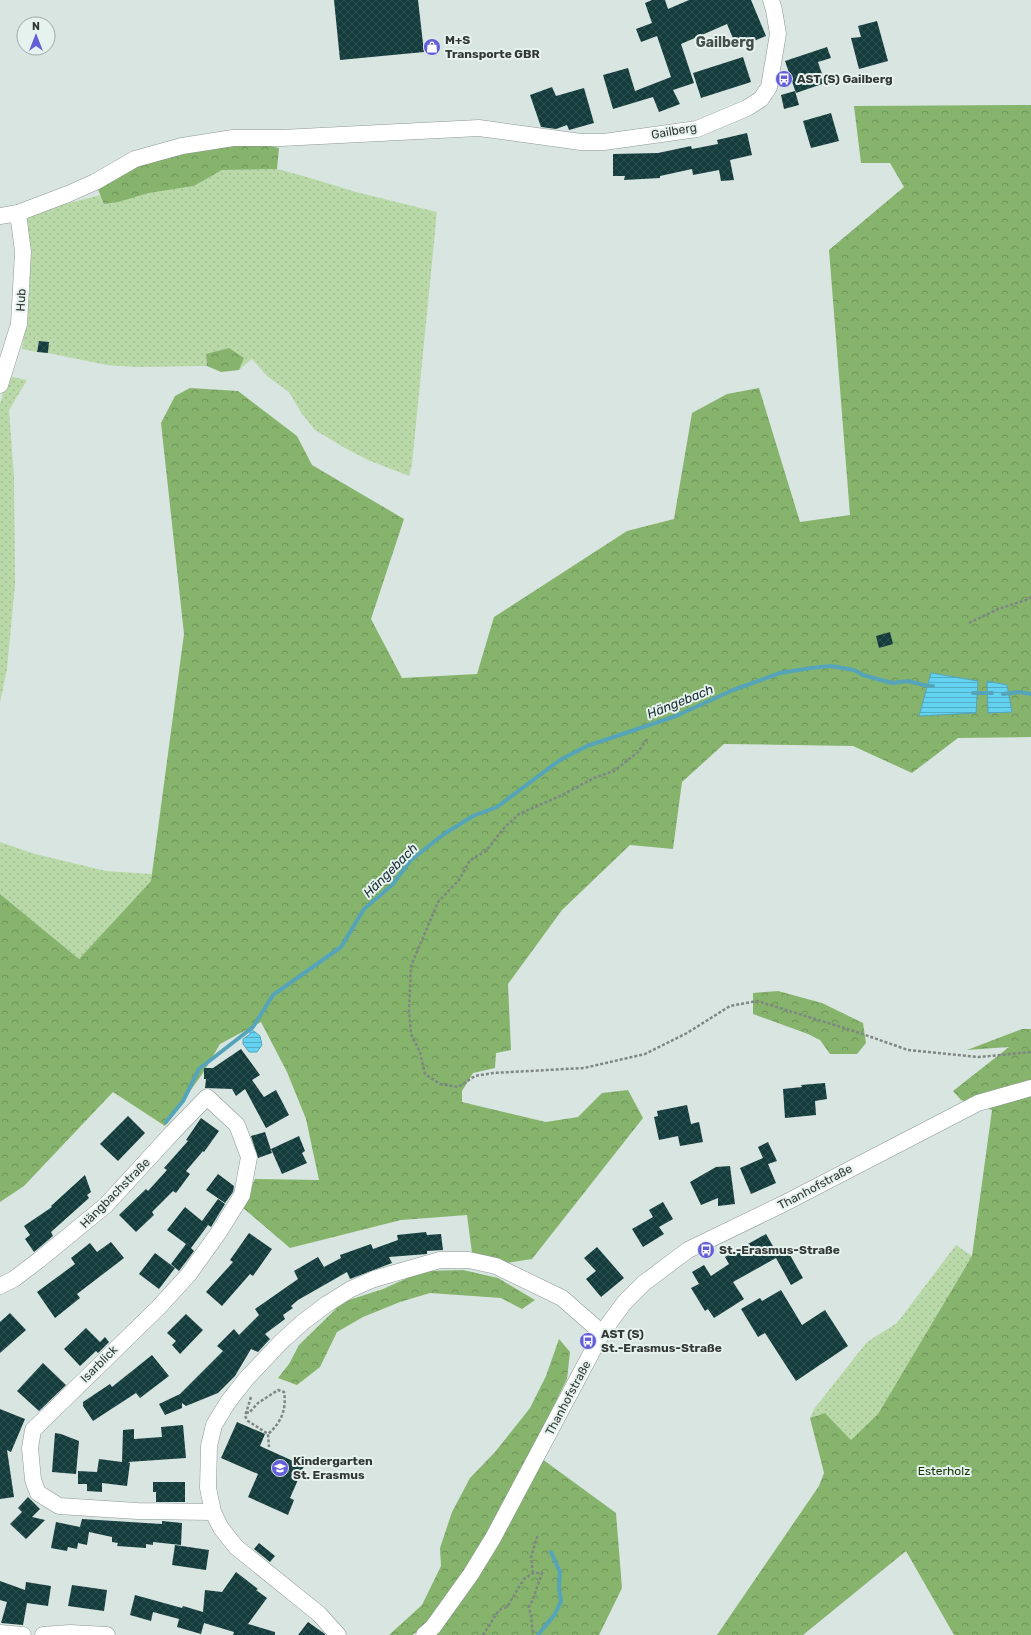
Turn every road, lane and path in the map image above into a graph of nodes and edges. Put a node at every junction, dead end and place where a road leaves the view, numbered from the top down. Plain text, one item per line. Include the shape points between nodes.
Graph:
1 (771, 0) edge
2 (18, 213) junction
3 (0, 216) edge
4 (0, 385) edge
5 (1031, 597) edge
6 (969, 623) dead end
7 (647, 739) dead end
8 (1031, 1052) edge
9 (1031, 1088) edge
10 (207, 1097) joint
11 (14, 1279) junction
12 (0, 1286) edge
13 (0, 1297) edge
14 (602, 1333) junction
15 (251, 1374) junction
16 (246, 1412) junction
17 (268, 1434) junction
18 (269, 1447) dead end
19 (212, 1512) junction
20 (538, 1534) dead end
21 (533, 1573) junction
22 (0, 1633) edge
23 (23, 1635) edge
24 (43, 1635) edge
25 (108, 1635) edge
26 (338, 1635) edge
27 (424, 1635) edge
28 (483, 1635) edge
29 (533, 1635) edge

1 - 2 street, Gailberg via 778,34 769,87 760,100 697,129 604,142 581,142 479,128 232,138 182,146 135,158 95,182
2 - 3 street, Gailberg
2 - 4 street, Hub via 23,252 20,324
5 - 6 path
7 - 8 path via 638,752 614,771 519,814 486,851 470,860 459,880 438,902 411,966 411,1034 420,1052 425,1074 440,1084 458,1087 475,1076 493,1073 600,1065 645,1054 687,1033 730,1006 757,1001 908,1050 979,1057
9 - 14 street, Thanhofstraße via 978,1102 783,1204 688,1250 644,1283 624,1303
10 - 11 street, Hängbachstraße via 106,1204
10 - 19 street, Isarblick via 237,1125 249,1157 242,1195 189,1274 158,1308 33,1430 30,1448 32,1480 38,1493 59,1506
11 - 12 street, Hängbachstraße
11 - 13 street, Hängbachstraße
14 - 15 street via 562,1298 496,1266 469,1260 440,1260 374,1279 345,1293 303,1322
14 - 27 street, Thanhofstraße via 493,1538 471,1574
15 - 16 path via 256,1381
15 - 19 street via 228,1402 212,1432 207,1466
16 - 17 path via 248,1421
16 - 17 path via 249,1413 258,1402 278,1390 284,1392 282,1417
17 - 18 path
19 - 26 street via 236,1548 319,1614
20 - 21 path via 531,1557
21 - 28 path via 524,1579 507,1607 500,1610
21 - 29 path via 542,1573 529,1606
22 - 23 street
24 - 25 street

